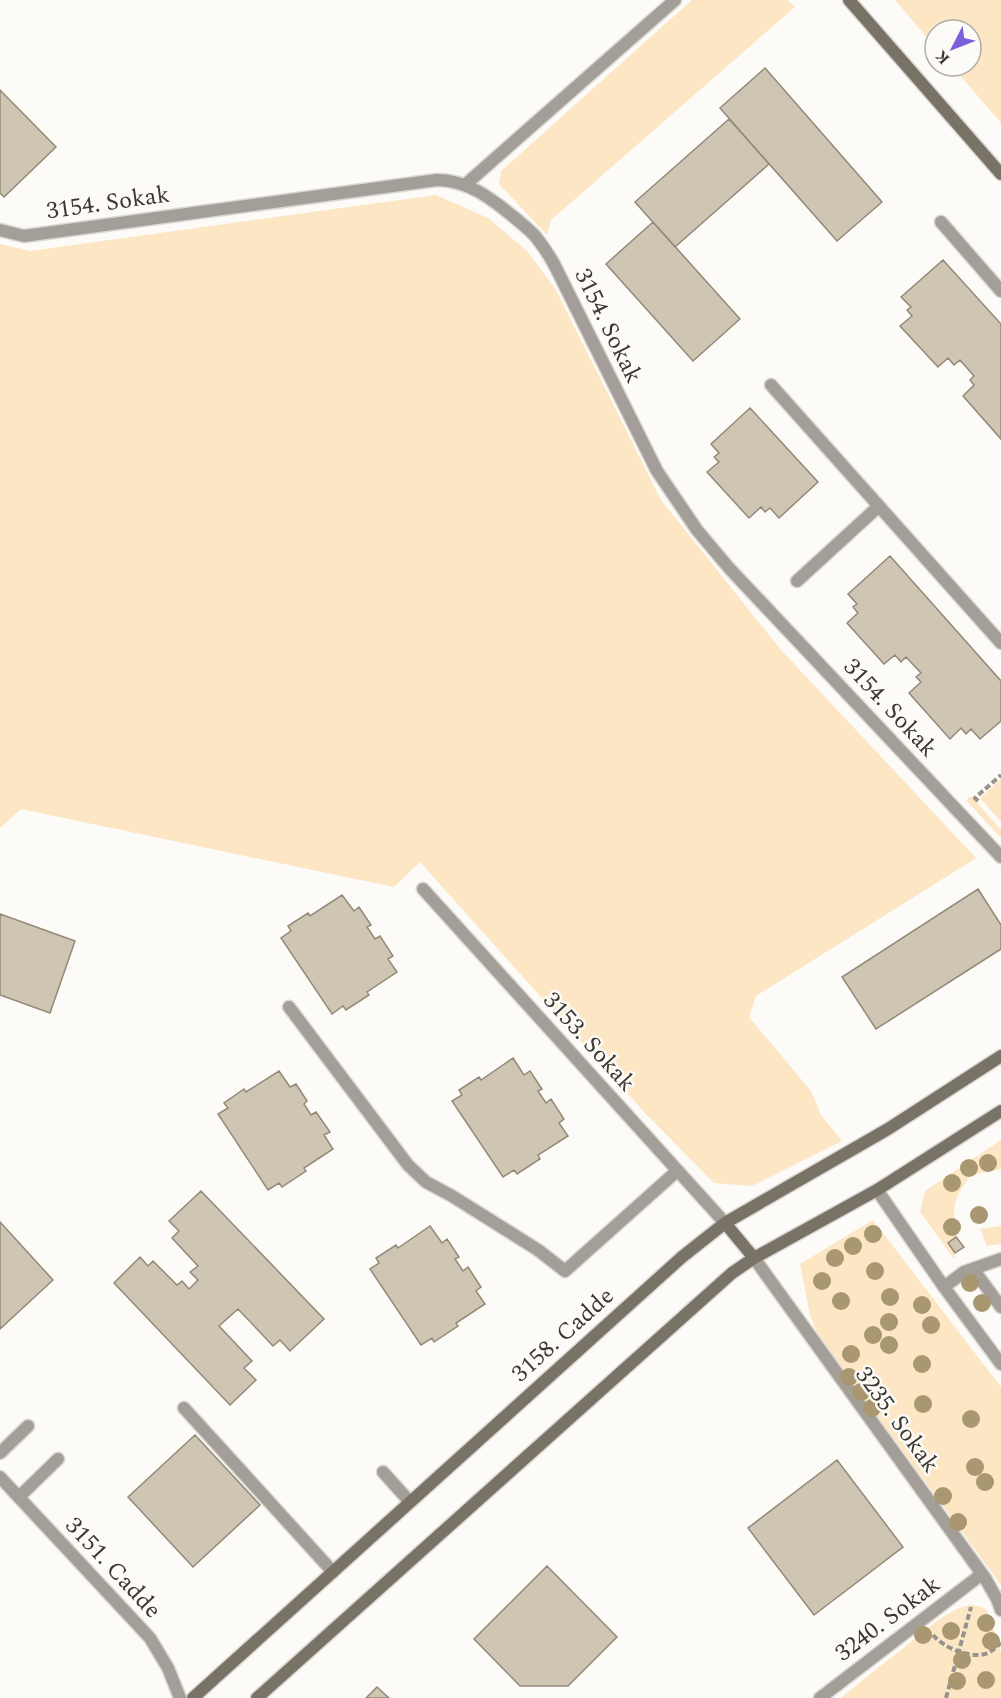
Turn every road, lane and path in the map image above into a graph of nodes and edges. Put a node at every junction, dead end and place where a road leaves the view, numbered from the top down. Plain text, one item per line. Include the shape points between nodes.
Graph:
1 (675, 0) edge
2 (849, 0) edge
3 (1001, 174) edge
4 (465, 184) junction
5 (941, 222) dead end
6 (0, 230) edge
7 (1001, 291) edge
8 (771, 385) dead end
9 (879, 506) junction
10 (797, 581) dead end
11 (1001, 643) edge
12 (1001, 775) edge
13 (981, 805) dead end
14 (1001, 856) edge
15 (423, 890) dead end
16 (289, 1007) dead end
17 (1001, 1056) edge
18 (1001, 1111) edge
19 (677, 1170) junction
20 (877, 1190) junction
21 (725, 1223) junction
22 (754, 1258) junction
23 (1001, 1259) edge
24 (973, 1269) junction
25 (944, 1287) junction
26 (1001, 1307) edge
27 (1001, 1364) edge
28 (184, 1408) dead end
29 (28, 1426) dead end
30 (0, 1453) edge
31 (58, 1459) dead end
32 (382, 1473) dead end
33 (0, 1477) edge
34 (19, 1497) junction
35 (410, 1502) junction
36 (333, 1572) junction
37 (980, 1576) junction
38 (1001, 1608) edge
39 (921, 1621) junction
40 (1001, 1643) edge
41 (959, 1651) junction
42 (180, 1698) edge
43 (193, 1698) edge
44 (257, 1698) edge
45 (820, 1698) edge
46 (946, 1698) edge

1 - 4 street
2 - 3 street
4 - 6 street, 3154. Sokak via 437,180 24,236
4 - 14 street, 3154. Sokak via 510,214 546,251 646,452 697,530
5 - 7 street
8 - 9 street
9 - 10 street
9 - 11 street
12 - 13 path via 975,798
15 - 19 street, 3153. Sokak
16 - 19 street via 408,1165 426,1182 538,1250 565,1271
17 - 21 street, 3158. Cadde via 888,1129
18 - 20 street
19 - 21 street, 3153. Sokak
20 - 22 street
20 - 25 street
21 - 22 street
21 - 35 street, 3158. Cadde via 681,1257
22 - 37 street, 3235. Sokak
22 - 44 street via 710,1292
23 - 24 street
24 - 25 street
24 - 26 street
25 - 27 street
28 - 36 street
29 - 30 street
31 - 34 street
32 - 35 street
33 - 34 street, 3151. Cadde
34 - 42 street, 3151. Cadde via 150,1638
35 - 36 street, 3158. Cadde
36 - 43 street, 3158. Cadde
37 - 38 street, 3235. Sokak
37 - 39 street, 3240. Sokak
37 - 41 path
39 - 41 path via 941,1644
39 - 45 street, 3240. Sokak
40 - 41 path via 982,1654
41 - 46 path

